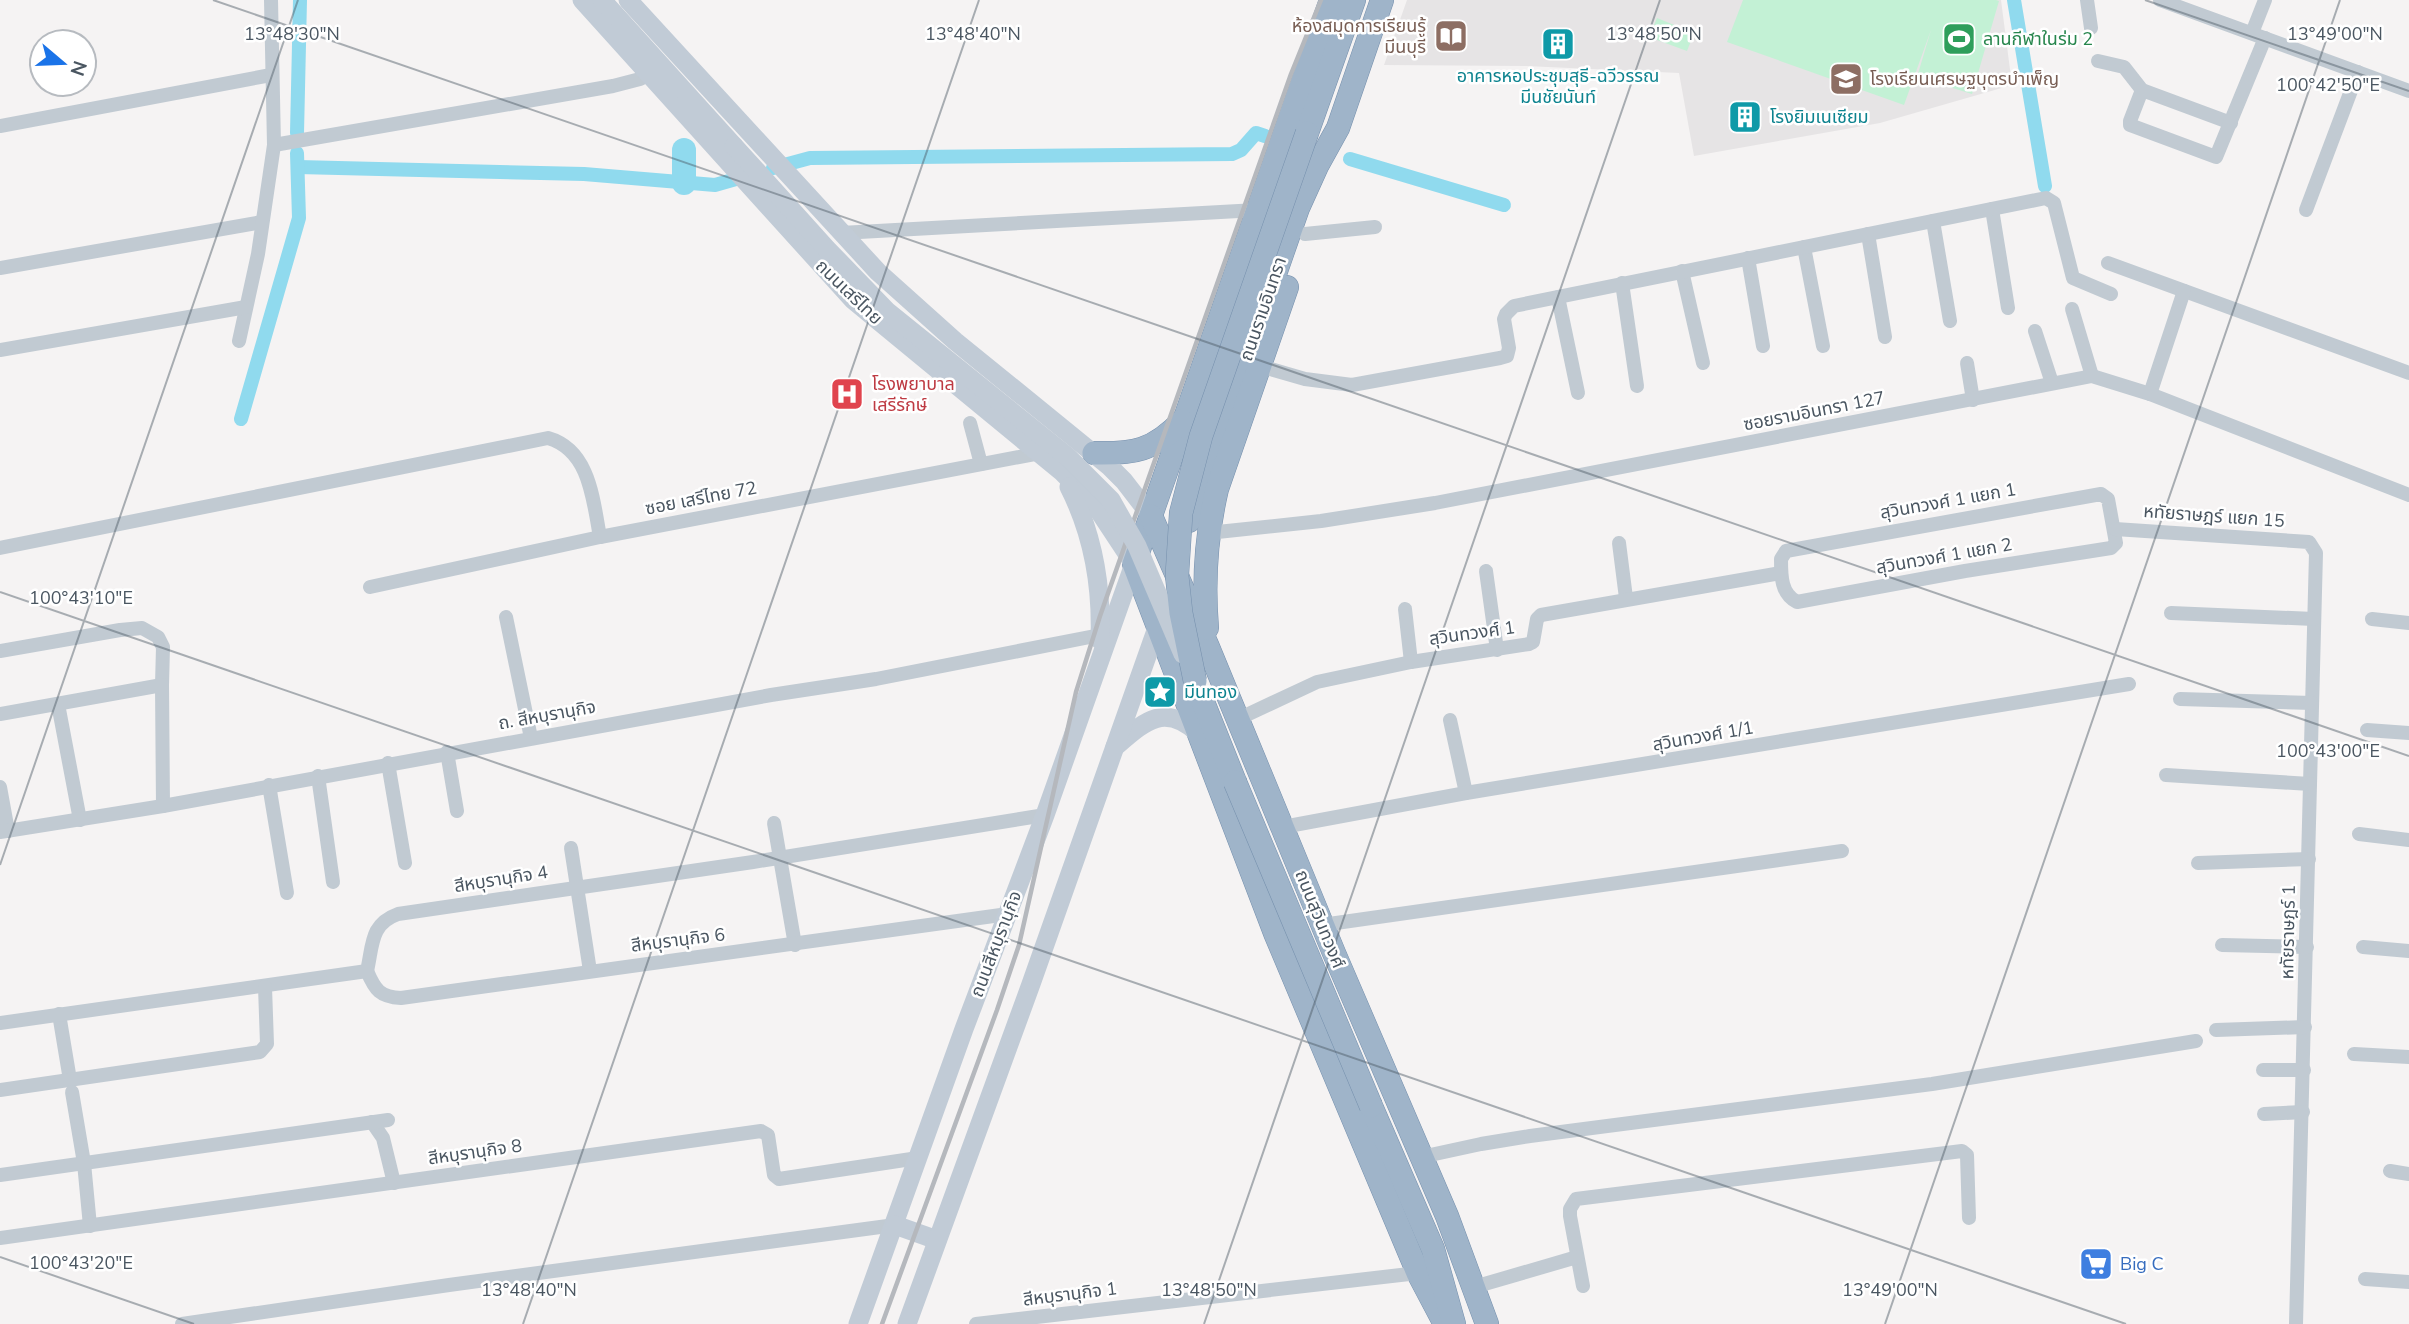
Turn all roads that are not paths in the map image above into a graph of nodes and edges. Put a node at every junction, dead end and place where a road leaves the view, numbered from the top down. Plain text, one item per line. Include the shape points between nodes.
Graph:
1 (271, 0) edge
2 (582, 0) edge
3 (602, 0) edge
4 (1331, 0) edge
5 (1354, 0) edge
6 (1382, 0) edge
7 (2087, 0) edge
8 (2160, 0) edge
9 (2265, 0) edge
10 (635, 2) edge
11 (2091, 28) dead end
12 (2259, 36) junction
13 (2098, 61) dead end
14 (2358, 72) junction
15 (650, 74) junction
16 (271, 75) junction
17 (2142, 90) junction
18 (2409, 91) edge
19 (2231, 123) junction
20 (0, 126) edge
21 (1338, 128) junction
22 (274, 145) junction
23 (724, 147) junction
24 (1992, 209) junction
25 (1256, 210) junction
26 (2306, 211) dead end
27 (1933, 221) junction
28 (262, 222) junction
29 (1376, 228) dead end
30 (841, 233) junction
31 (1305, 234) junction
32 (1868, 234) junction
33 (1804, 247) junction
34 (1748, 258) junction
35 (2108, 262) dead end
36 (0, 268) edge
37 (1682, 271) junction
38 (1622, 283) junction
39 (2184, 291) junction
40 (2111, 293) dead end
41 (1558, 297) junction
42 (1223, 306) junction
43 (246, 307) junction
44 (2008, 308) dead end
45 (2072, 309) dead end
46 (1260, 317) junction
47 (933, 321) junction
48 (1950, 321) dead end
49 (2035, 331) dead end
50 (1885, 337) dead end
51 (239, 341) dead end
52 (909, 346) junction
53 (1763, 346) dead end
54 (1823, 346) dead end
55 (0, 350) edge
56 (1703, 363) dead end
57 (1967, 363) dead end
58 (1260, 366) junction
59 (2409, 373) edge
60 (2092, 376) junction
61 (2052, 383) junction
62 (1637, 386) dead end
63 (1578, 393) dead end
64 (2150, 394) junction
65 (1973, 400) junction
66 (1183, 419) junction
67 (970, 423) dead end
68 (1040, 453) junction
69 (1094, 453) junction
70 (981, 464) junction
71 (1062, 472) junction
72 (2409, 495) edge
73 (1151, 516) junction
74 (2115, 529) junction
75 (1208, 533) junction
76 (600, 537) junction
77 (2309, 542) joint
78 (1619, 544) dead end
79 (0, 548) edge
80 (1134, 564) junction
81 (1175, 570) junction
82 (1486, 571) dead end
83 (1781, 573) junction
84 (370, 587) dead end
85 (1626, 598) junction
86 (1405, 609) dead end
87 (2171, 613) dead end
88 (506, 617) dead end
89 (2372, 619) dead end
90 (2314, 620) junction
91 (2409, 623) edge
92 (1158, 625) junction
93 (1100, 635) junction
94 (1208, 647) junction
95 (1497, 650) junction
96 (0, 651) edge
97 (1410, 662) junction
98 (1099, 663) junction
99 (1221, 677) junction
100 (1195, 681) junction
101 (2129, 684) dead end
102 (162, 685) junction
103 (2180, 699) dead end
104 (2312, 703) junction
105 (58, 704) junction
106 (1188, 705) junction
107 (0, 714) edge
108 (1238, 719) junction
109 (1450, 720) dead end
110 (2367, 730) dead end
111 (1198, 733) junction
112 (2409, 733) edge
113 (531, 737) junction
114 (1114, 748) junction
115 (447, 752) junction
116 (388, 763) junction
117 (2166, 775) dead end
118 (318, 776) junction
119 (2311, 784) junction
120 (269, 785) junction
121 (0, 787) edge
122 (1466, 793) junction
123 (1273, 803) junction
124 (163, 806) junction
125 (457, 811) dead end
126 (1045, 815) junction
127 (80, 820) junction
128 (774, 822) dead end
129 (1283, 827) junction
130 (4, 831) edge
131 (1235, 832) junction
132 (2359, 834) dead end
133 (2409, 840) edge
134 (571, 848) dead end
135 (1842, 850) dead end
136 (781, 858) junction
137 (2309, 859) junction
138 (405, 863) dead end
139 (2199, 863) dead end
140 (333, 882) dead end
141 (578, 887) junction
142 (287, 893) dead end
143 (1008, 914) junction
144 (1322, 925) junction
145 (795, 945) junction
146 (2222, 945) dead end
147 (2307, 947) junction
148 (2363, 947) dead end
149 (2409, 951) edge
150 (367, 971) junction
151 (590, 971) junction
152 (265, 987) junction
153 (59, 1014) junction
154 (0, 1023) edge
155 (2305, 1027) junction
156 (2216, 1030) dead end
157 (2196, 1041) dead end
158 (2354, 1054) dead end
159 (2409, 1057) edge
160 (2263, 1070) dead end
161 (2304, 1070) junction
162 (71, 1086) junction
163 (0, 1090) edge
164 (2303, 1112) junction
165 (2264, 1114) dead end
166 (388, 1120) dead end
167 (372, 1122) junction
168 (1421, 1157) junction
169 (918, 1158) junction
170 (83, 1163) junction
171 (2390, 1171) dead end
172 (2409, 1174) edge
173 (0, 1175) edge
174 (394, 1183) junction
175 (1969, 1218) dead end
176 (895, 1225) junction
177 (90, 1226) junction
178 (0, 1238) edge
179 (937, 1240) junction
180 (1577, 1257) junction
181 (1418, 1273) junction
182 (2365, 1279) dead end
183 (2409, 1282) edge
184 (1583, 1286) dead end
185 (1474, 1287) junction
186 (182, 1324) edge
187 (858, 1324) edge
188 (907, 1324) edge
189 (976, 1324) edge
190 (1445, 1324) edge
191 (1454, 1324) edge
192 (1487, 1324) edge
193 (2297, 1324) edge

1 - 16 street
2 - 15 main road, ถนนเสรีไทย
3 - 23 main road
4 - 25 highway
5 - 100 highway, bridge via 1200,436 1181,513 1177,576
6 - 21 highway, ถนนรามอินทรา
7 - 11 street
8 - 12 street
9 - 12 street
10 - 30 main road, ถนนเสรีไทย
12 - 14 street
12 - 19 street
13 - 17 street via 2124,67
14 - 18 street
14 - 26 street
15 - 22 street via 613,86
15 - 23 main road, ถนนเสรีไทย
16 - 20 street
16 - 22 street
17 - 19 street
17 - 19 street via 2130,125 2198,152 2216,157
21 - 31 highway
21 - 46 highway, ถนนรามอินทรา via 1298,208
22 - 28 street
23 - 52 main road, ถนนเสรีไทย via 755,191 853,300
23 - 100 main road, bridge via 888,312 1068,457 1111,500 1137,546
24 - 27 street
24 - 40 street via 2051,200 2073,278
24 - 44 street
25 - 30 street
25 - 42 highway
27 - 32 street
27 - 48 street
28 - 36 street
28 - 43 street
29 - 31 street
30 - 47 main road, ถนนเสรีไทย
31 - 58 highway
32 - 33 street
32 - 50 street
33 - 34 street
33 - 54 street
34 - 37 street
34 - 53 street
35 - 39 street
37 - 38 street
37 - 56 street
38 - 41 street
38 - 62 street
39 - 59 street
39 - 64 street
41 - 58 street via 1508,311 1504,319 1509,351 1500,358 1352,385 1305,379
41 - 63 street
42 - 46 highway
42 - 66 highway
43 - 51 street
43 - 55 street
45 - 60 street
46 - 81 highway, ถนนรามอินทรา
47 - 52 main road via 927,341
47 - 69 main road, ถนนเสรีไทย
49 - 61 street
52 - 68 main road, ถนนเสรีไทย
57 - 65 street
58 - 75 highway via 1217,489
60 - 61 street, ซอยรามอินทรา 127
60 - 64 street, ซอยรามอินทรา 127
61 - 65 street, ซอยรามอินทรา 127
64 - 72 street, ซอยรามอินทรา 127
65 - 75 street, ซอยรามอินทรา 127 via 1435,503
66 - 69 highway via 1146,448
66 - 73 highway
67 - 70 street
68 - 70 street, ซอย เสรีไทย 72
68 - 71 main road, ถนนเสรีไทย
69 - 73 main road, ถนนเสรีไทย
70 - 76 street, ซอย เสรีไทย 72
71 - 80 main road, ถนนเสรีไทย via 1097,508
71 - 93 main road via 1091,537 1100,587
73 - 80 highway
73 - 81 highway, ถนนสุวินทวงศ์
74 - 77 street, หทัยราษฎร์ แยก 15
74 - 83 street, สุวินทวงศ์ 1 แยก 2 via 2112,548 1797,602 1785,592
74 - 83 street, สุวินทวงศ์ 1 แยก 1 via 2108,499 2101,494 1800,547 1782,555
75 - 94 highway via 1204,587
76 - 79 street via 586,472 574,452 548,438
76 - 84 street, ซอย เสรีไทย 72
77 - 90 street, หทัยราษฎร์ 1 via 2316,553
78 - 85 street
80 - 92 highway
80 - 98 main road, ถนนสีหบุรานุกิจ
81 - 92 highway, ถนนรามอินทรา
81 - 94 highway, ถนนสุวินทวงศ์
82 - 95 street
83 - 85 street, สุวินทวงศ์ 1
85 - 95 street, สุวินทวงศ์ 1 via 1541,615 1533,642
86 - 97 street
87 - 90 street
88 - 113 street
89 - 91 street
90 - 104 street, หทัยราษฎร์ 1
92 - 106 highway
92 - 114 main road
93 - 98 main road
93 - 113 street, ถ. สีหบุรานุกิจ via 876,679
94 - 99 highway, ถนนสุวินทวงศ์
95 - 97 street, สุวินทวงศ์ 1
96 - 102 street via 142,628 158,637 163,647
97 - 108 street, สุวินทวงศ์ 1 via 1317,681
98 - 126 main road, ถนนสีหบุรานุกิจ
99 - 106 highway via 1210,665 1200,664 1189,680
99 - 108 highway, ถนนสุวินทวงศ์
100 - 191 highway, bridge via 1433,1249
101 - 122 street, สุวินทวงศ์ 1/1
102 - 105 street
102 - 124 street
103 - 104 street
104 - 119 street, หทัยราษฎร์ 1
105 - 107 street
105 - 127 street
106 - 111 highway
108 - 123 highway, ถนนสุวินทวงศ์
109 - 122 street
110 - 112 street
111 - 114 main road via 1176,718 1160,718 1142,724
111 - 131 highway
113 - 115 street, ถ. สีหบุรานุกิจ
114 - 179 main road
115 - 116 street, ถ. สีหบุรานุกิจ
115 - 125 street
116 - 118 street, ถ. สีหบุรานุกิจ
116 - 138 street
117 - 119 street
118 - 120 street, ถ. สีหบุรานุกิจ
118 - 140 street
119 - 137 street, หทัยราษฎร์ 1
120 - 124 street, ถ. สีหบุรานุกิจ
120 - 142 street
121 - 130 street
122 - 129 street, สุวินทวงศ์ 1/1
123 - 129 highway, ถนนสุวินทวงศ์
123 - 131 highway via 1262,789 1247,792
124 - 127 street, ถ. สีหบุรานุกิจ
126 - 136 street, สีหบุรานุกิจ 4
126 - 143 main road, ถนนสีหบุรานุกิจ
127 - 130 street, ถ. สีหบุรานุกิจ
128 - 136 street
129 - 144 highway, ถนนสุวินทวงศ์
131 - 181 highway
132 - 133 street
134 - 141 street
135 - 144 street
136 - 141 street, สีหบุรานุกิจ 4
136 - 145 street
137 - 139 street
137 - 147 street, หทัยราษฎร์ 1
141 - 150 street, สีหบุรานุกิจ 4 via 384,919 375,934
141 - 151 street
143 - 145 street, สีหบุรานุกิจ 6
143 - 169 main road, ถนนสีหบุรานุกิจ
144 - 168 highway, ถนนสุวินทวงศ์
145 - 151 street, สีหบุรานุกิจ 6
146 - 147 street
147 - 155 street, หทัยราษฎร์ 1
148 - 149 street
150 - 151 street, สีหบุรานุกิจ 6 via 381,995 401,998
150 - 152 street
152 - 153 street
152 - 162 street via 267,1044 260,1052
153 - 154 street
153 - 162 street
155 - 156 street
155 - 161 street, หทัยราษฎร์ 1
157 - 168 street via 1932,1084 1530,1136
158 - 159 street
160 - 161 street
161 - 164 street, หทัยราษฎร์ 1
162 - 163 street
162 - 170 street
164 - 165 street
164 - 193 street, หทัยราษฎร์ 1
166 - 167 street
167 - 170 street
167 - 174 street via 383,1138
168 - 185 highway, ถนนสุวินทวงศ์
169 - 174 street, สีหบุรานุกิจ 8 via 779,1179 774,1175 768,1135 761,1131
169 - 176 main road, ถนนสีหบุรานุกิจ
170 - 173 street
170 - 177 street
171 - 172 street
174 - 177 street, สีหบุรานุกิจ 8
175 - 180 street via 1967,1155 1962,1151 1576,1199 1570,1209
176 - 179 main road
176 - 186 street
176 - 187 main road, ถนนสีหบุรานุกิจ
177 - 178 street, สีหบุรานุกิจ 8
179 - 188 main road
180 - 184 street
180 - 185 street
181 - 189 street, สีหบุรานุกิจ 1
181 - 190 highway
182 - 183 street
185 - 192 highway, ถนนสุวินทวงศ์

